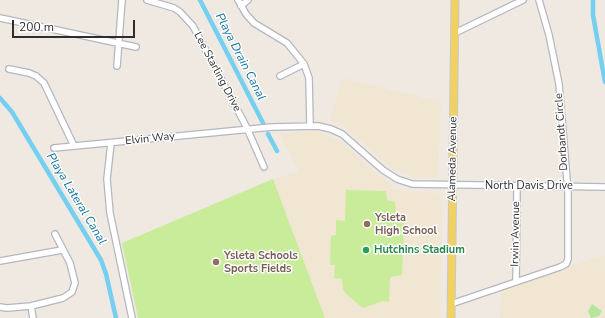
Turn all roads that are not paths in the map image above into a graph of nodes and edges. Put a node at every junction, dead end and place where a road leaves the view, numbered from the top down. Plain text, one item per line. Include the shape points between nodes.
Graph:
1 (122, 0) edge
2 (147, 0) edge
3 (238, 0) edge
4 (248, 0) edge
5 (455, 0) edge
6 (523, 0) edge
7 (539, 0) edge
8 (241, 6) junction
9 (0, 18) edge
10 (455, 33) junction
11 (119, 44) junction
12 (136, 47) dead end
13 (304, 64) junction
14 (117, 66) dead end
15 (9, 69) dead end
16 (280, 76) dead end
17 (310, 125) junction
18 (247, 130) junction
19 (111, 143) junction
20 (74, 146) junction
21 (54, 148) dead end
22 (264, 167) dead end
23 (452, 186) junction
24 (517, 186) junction
25 (567, 187) junction
26 (605, 187) edge
27 (55, 234) dead end
28 (62, 250) junction
29 (0, 261) edge
30 (516, 282) junction
31 (451, 304) junction
32 (0, 306) edge
33 (31, 306) junction
34 (33, 318) edge
35 (132, 318) edge
36 (451, 318) edge

1 - 11 street
2 - 18 street, Lee Starling Drive via 174,8 187,18
3 - 8 street
4 - 8 street
5 - 10 main road, Alameda Avenue
6 - 10 street
7 - 25 street, Dorbandt Circle via 548,27 558,75
8 - 13 street via 254,23 293,48
9 - 11 street
10 - 23 main road, Alameda Avenue
11 - 12 street
11 - 14 street
13 - 16 street
13 - 17 street via 309,78
15 - 20 street via 29,73 44,83
17 - 18 street, Elvin Way
17 - 23 street, North Davis Drive via 325,127 342,134 397,179 420,185
18 - 19 street, Elvin Way
18 - 22 street, Lee Starling Drive
19 - 20 street, Elvin Way
19 - 35 street via 107,166 109,207
20 - 21 street, Elvin Way
23 - 24 street, North Davis Drive
23 - 31 main road, Alameda Avenue
24 - 25 street, North Davis Drive
24 - 30 street, Irwin Avenue
25 - 26 street, North Davis Drive
25 - 30 street, Dorbandt Circle via 567,263
27 - 28 street
28 - 29 street
28 - 33 street via 70,263 75,283 72,292 63,298
30 - 31 street, Dorbandt Circle
31 - 36 main road, Alameda Avenue
32 - 33 street
33 - 34 street

